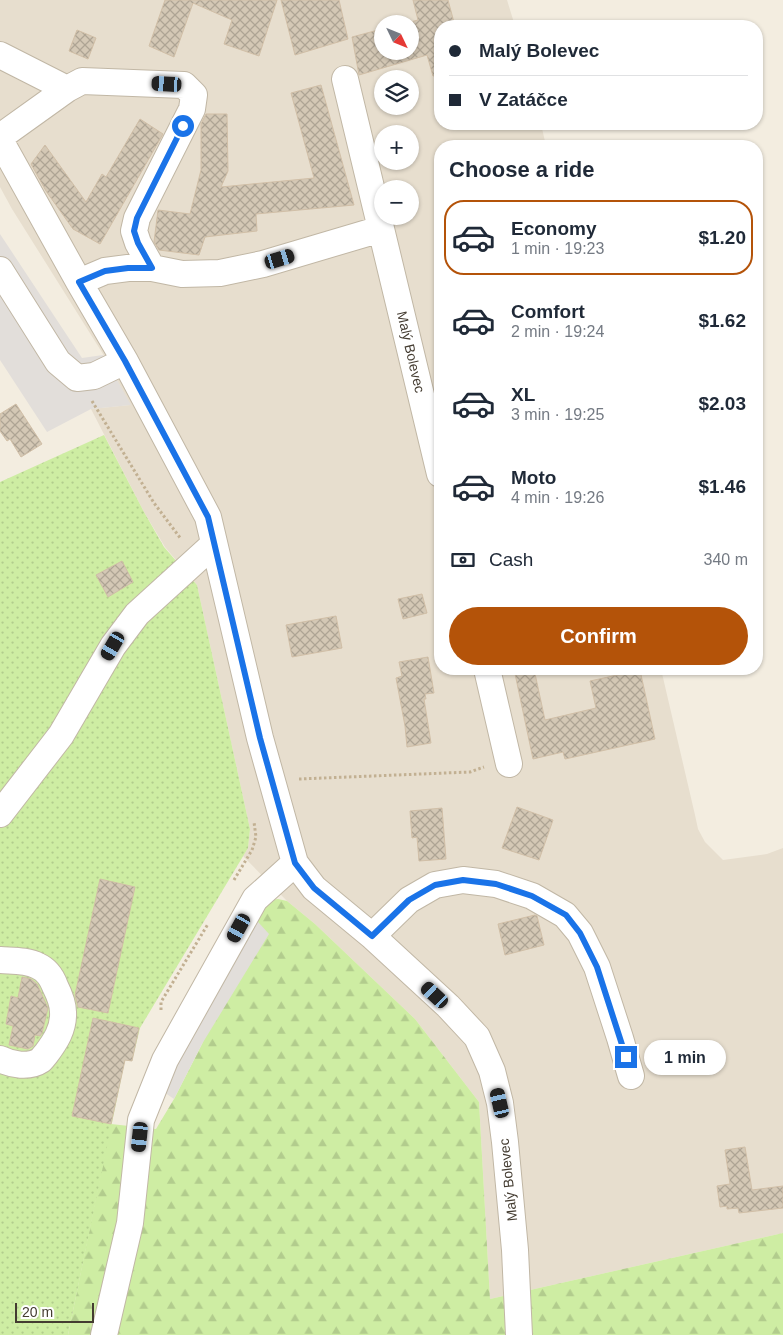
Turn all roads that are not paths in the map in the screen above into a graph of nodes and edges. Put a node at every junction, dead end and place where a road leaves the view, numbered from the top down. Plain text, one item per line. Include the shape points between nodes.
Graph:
1 (0, 55) edge
2 (345, 79) dead end
3 (67, 89) junction
4 (0, 139) edge
5 (381, 229) junction
6 (152, 268) junction
7 (0, 270) edge
8 (79, 282) junction
9 (125, 361) junction
10 (434, 449) edge
11 (214, 544) junction
12 (488, 675) edge
13 (509, 761) road end
14 (0, 814) edge
15 (295, 863) junction
16 (372, 936) junction
17 (0, 960) edge
18 (0, 1059) edge
19 (631, 1076) dead end
20 (104, 1335) edge
21 (519, 1335) edge

1 - 3 street
2 - 5 street, Malý Bolevec
3 - 4 street, Malý Bolevec
3 - 6 street, Malý Bolevec via 82,81 184,85 194,95 192,109 137,218 134,231
4 - 8 street, Malý Bolevec
5 - 6 street via 263,264 220,273 182,274
5 - 10 street, Malý Bolevec
6 - 8 street via 105,271
7 - 9 street via 58,362 78,378 94,376
8 - 9 street, Malý Bolevec
9 - 11 street, Malý Bolevec via 208,517
11 - 14 street via 137,614 113,646 61,735
11 - 15 street, Malý Bolevec
12 - 13 street
15 - 16 street, Malý Bolevec via 314,888
15 - 20 street via 255,899 165,1060 142,1120 130,1224
16 - 19 street via 409,900 435,885 472,881 496,884 532,896 566,915 580,933 597,967
16 - 21 street, Malý Bolevec via 477,1036 492,1071 506,1152
17 - 18 street via 38,965 52,980 64,1012 55,1042 41,1060 27,1065 9,1064

